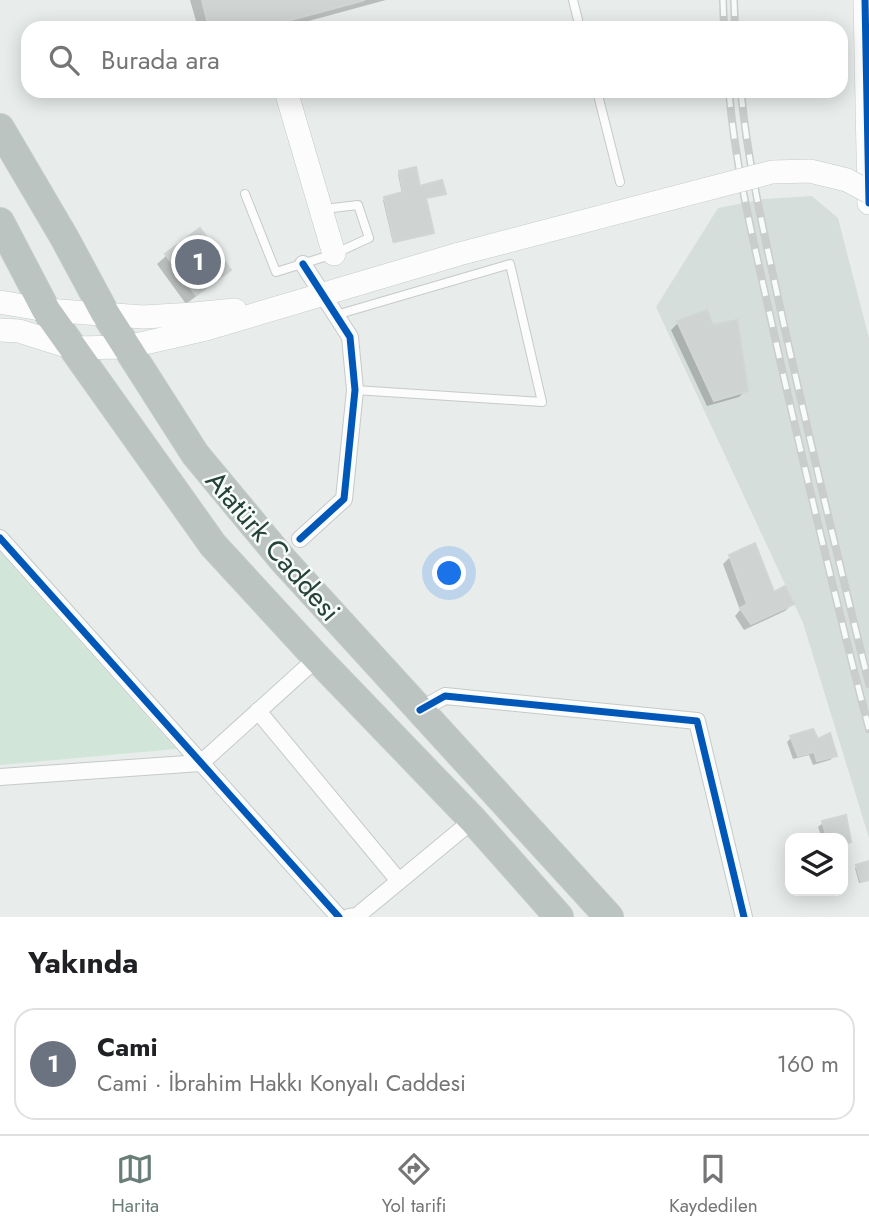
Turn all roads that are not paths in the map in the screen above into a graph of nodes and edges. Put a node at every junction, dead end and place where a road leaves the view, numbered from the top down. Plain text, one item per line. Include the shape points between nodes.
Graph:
1 (573, 0) edge
2 (865, 0) edge
3 (578, 21) edge
4 (288, 98) edge
5 (599, 98) edge
6 (0, 128) edge
7 (620, 182) dead end
8 (869, 192) edge
9 (245, 194) dead end
10 (869, 203) edge
11 (321, 209) junction
12 (0, 222) edge
13 (334, 254) junction
14 (303, 264) junction
15 (323, 295) junction
16 (0, 302) edge
17 (298, 303) junction
18 (46, 310) junction
19 (106, 313) junction
20 (336, 315) junction
21 (0, 330) edge
22 (127, 347) junction
23 (74, 348) junction
24 (355, 390) junction
25 (0, 538) edge
26 (300, 539) dead end
27 (317, 659) junction
28 (420, 710) junction
29 (258, 711) junction
30 (201, 763) junction
31 (0, 777) edge
32 (472, 820) junction
33 (399, 881) junction
34 (338, 917) edge
35 (349, 917) edge
36 (559, 917) edge
37 (609, 917) edge
38 (744, 917) edge

1 - 3 lane
2 - 10 main road
4 - 11 main road
5 - 7 lane
6 - 19 highway, Atatürk Caddesi
8 - 15 main road, bridge via 847,180 810,171 772,172 459,254
9 - 14 lane via 276,272
11 - 13 main road
11 - 13 lane via 358,205 369,238
12 - 18 highway, Atatürk Caddesi
13 - 14 lane
14 - 15 street
15 - 17 main road
15 - 20 street
16 - 18 main road
17 - 19 main road via 143,317
17 - 22 main road
18 - 19 main road
18 - 23 highway, Atatürk Caddesi
19 - 22 highway, Atatürk Caddesi
20 - 24 street via 350,337
20 - 24 lane via 510,264 542,402
21 - 23 main road via 19,331
22 - 23 main road
22 - 28 highway, Atatürk Caddesi via 195,454 283,560
23 - 27 highway, Atatürk Caddesi via 214,545
24 - 26 street via 345,499
25 - 30 street
27 - 29 street
27 - 32 highway, Atatürk Caddesi
28 - 37 highway, Atatürk Caddesi
28 - 38 street via 445,696 697,721
29 - 30 street
29 - 33 street
30 - 31 street
30 - 34 street
32 - 33 street
32 - 36 highway, Atatürk Caddesi
33 - 35 street via 357,916

